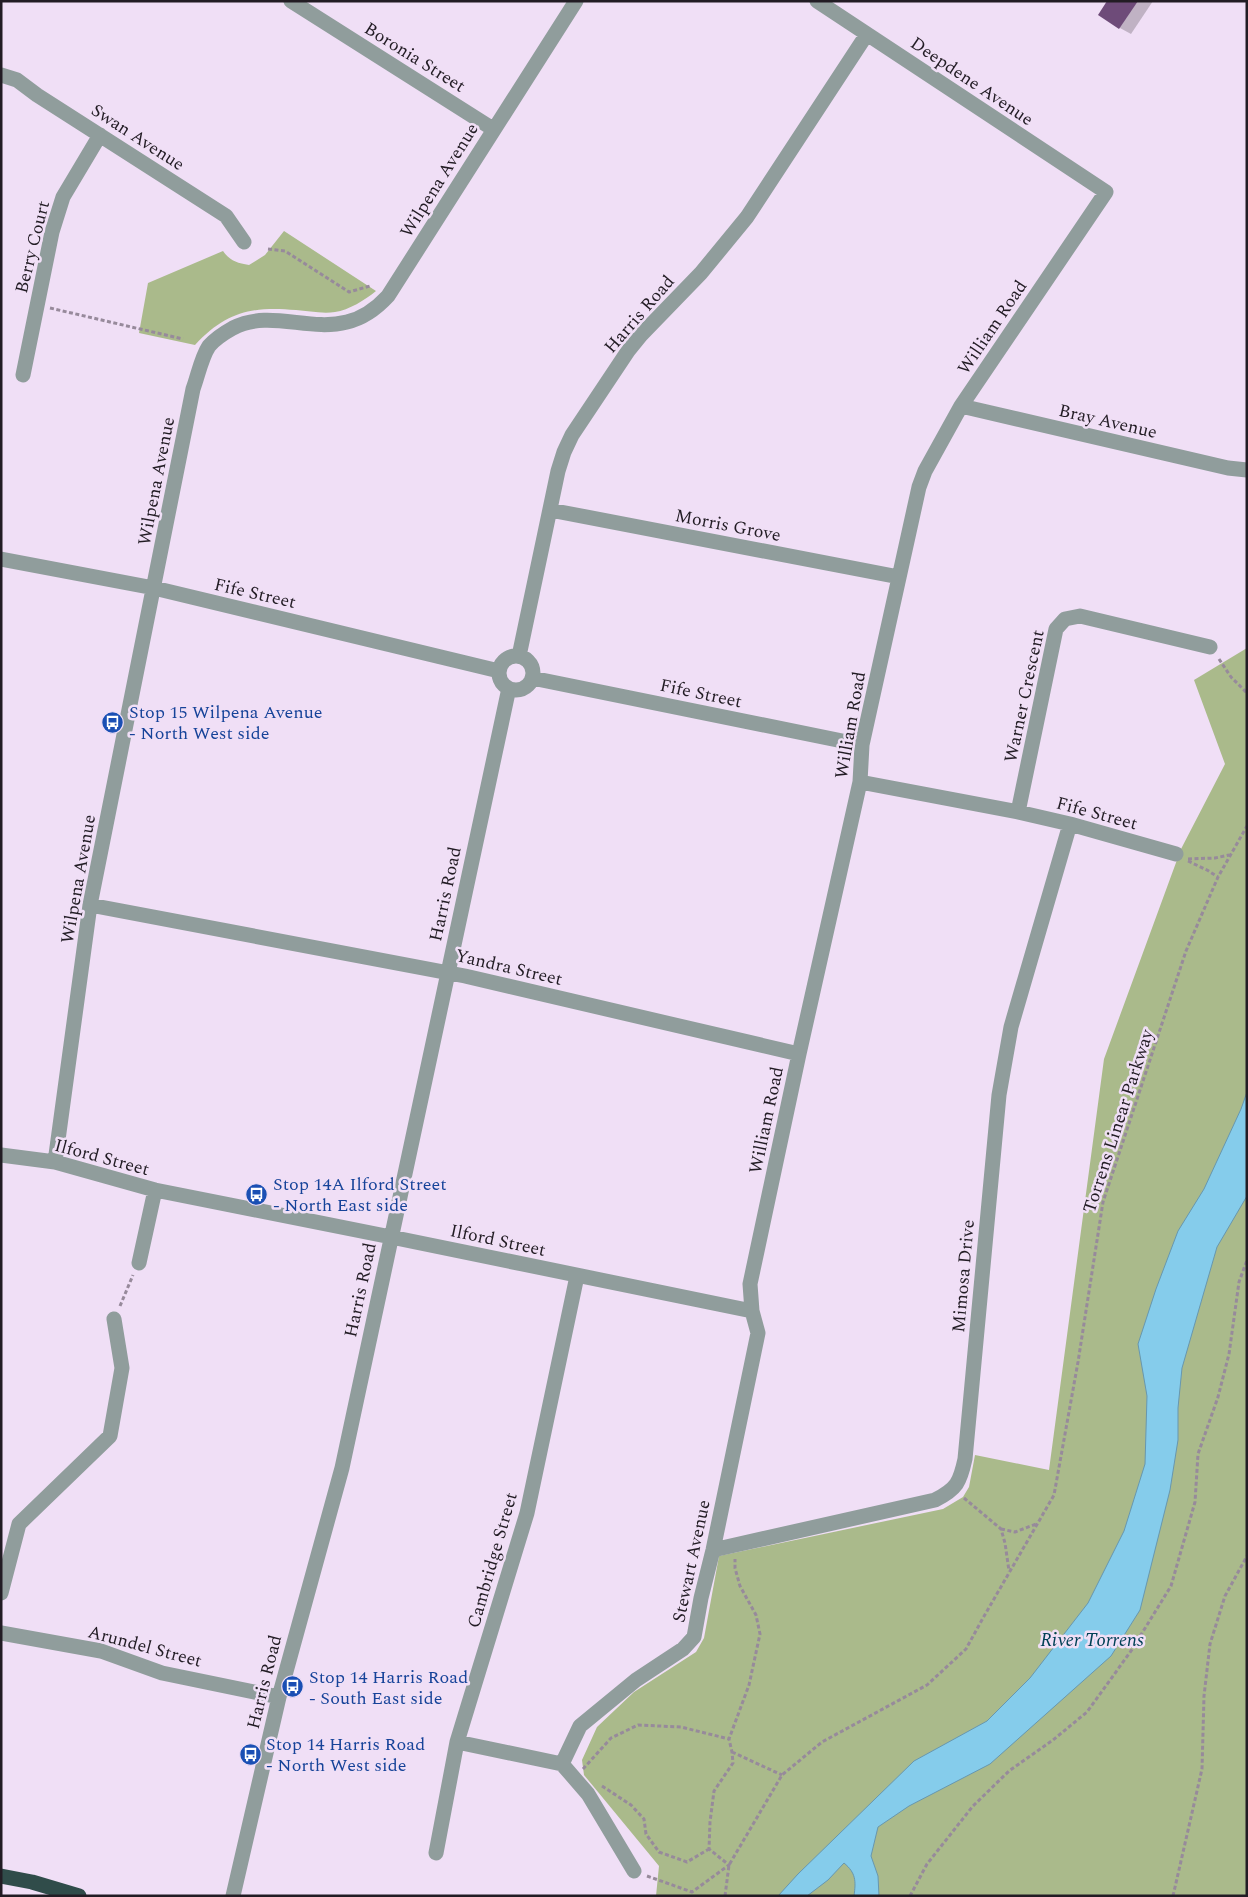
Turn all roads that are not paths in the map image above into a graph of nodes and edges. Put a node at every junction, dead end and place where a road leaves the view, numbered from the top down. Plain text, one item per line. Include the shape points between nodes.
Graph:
1 (291, 1) edge
2 (576, 1) edge
3 (817, 1) edge
4 (867, 34) junction
5 (1, 75) edge
6 (493, 129) junction
7 (100, 136) junction
8 (1106, 192) joint
9 (244, 242) dead end
10 (23, 375) dead end
11 (961, 406) junction
12 (1247, 470) edge
13 (550, 510) junction
14 (1, 559) edge
15 (899, 577) junction
16 (154, 588) junction
17 (1210, 648) road end
18 (519, 656) junction
19 (499, 671) junction
20 (532, 678) junction
21 (509, 688) junction
22 (862, 745) junction
23 (860, 782) junction
24 (1018, 812) junction
25 (1070, 824) junction
26 (1176, 854) dead end
27 (90, 905) junction
28 (447, 972) junction
29 (799, 1054) junction
30 (1, 1156) edge
31 (55, 1162) junction
32 (155, 1190) junction
33 (391, 1237) junction
34 (139, 1263) road end
35 (577, 1276) junction
36 (752, 1311) junction
37 (114, 1319) road end
38 (713, 1550) junction
39 (1, 1593) edge
40 (1, 1634) edge
41 (279, 1697) junction
42 (457, 1742) junction
43 (562, 1764) junction
44 (436, 1853) dead end
45 (634, 1872) road end
46 (1, 1876) edge
47 (79, 1896) edge
48 (233, 1896) edge

1 - 6 street, Boronia Street
2 - 6 street, Wilpena Avenue
3 - 4 street, Deepdene Avenue
4 - 8 street, Deepdene Avenue
4 - 13 street, Harris Road via 747,217 701,273 628,351 572,435 564,452
5 - 7 street, Swan Avenue via 17,80
6 - 16 street, Wilpena Avenue via 388,296 376,308 363,317 333,324 256,319 221,334 209,347 194,390
7 - 9 street, Swan Avenue via 226,216
7 - 10 street, Berry Court via 64,197 52,232
8 - 11 street, William Road
11 - 12 street, Bray Avenue
11 - 15 street, William Road via 918,487
13 - 15 street, Morris Grove
13 - 18 street, Harris Road
14 - 16 street, Fife Street
15 - 22 street, William Road
16 - 19 street, Fife Street
16 - 27 street, Wilpena Avenue
17 - 24 street, Warner Crescent via 1080,616 1065,619 1056,629
18 - 19 street via 511,657
18 - 20 street via 531,666
19 - 21 street via 500,679
20 - 21 street via 521,689
20 - 22 street, Fife Street
21 - 28 street, Harris Road
22 - 23 street, William Road
23 - 24 street, Fife Street
23 - 29 street, William Road
24 - 25 street, Fife Street
25 - 26 street, Fife Street
25 - 38 street, Mimosa Drive via 1011,1027 998,1095 965,1459 960,1480 950,1492 935,1500
27 - 28 street, Yandra Street
27 - 31 street, Wilpena Avenue
28 - 29 street, Yandra Street
28 - 33 street, Harris Road
29 - 36 street, William Road via 750,1284
30 - 31 street, Ilford Street
31 - 32 street, Ilford Street
32 - 33 street, Ilford Street
32 - 34 street
33 - 35 street, Ilford Street
33 - 41 street, Harris Road via 342,1468
35 - 36 street, Ilford Street
35 - 42 street, Cambridge Street via 528,1513
36 - 38 street, Stewart Avenue via 758,1333
37 - 39 street via 122,1368 110,1436 19,1524
38 - 43 street, Stewart Avenue via 694,1637 683,1649 636,1680 580,1726
40 - 41 street, Arundel Street via 101,1651 162,1673
41 - 48 street, Harris Road
42 - 43 street
42 - 44 street, Cambridge Street
43 - 45 street via 588,1794
46 - 47 highway

